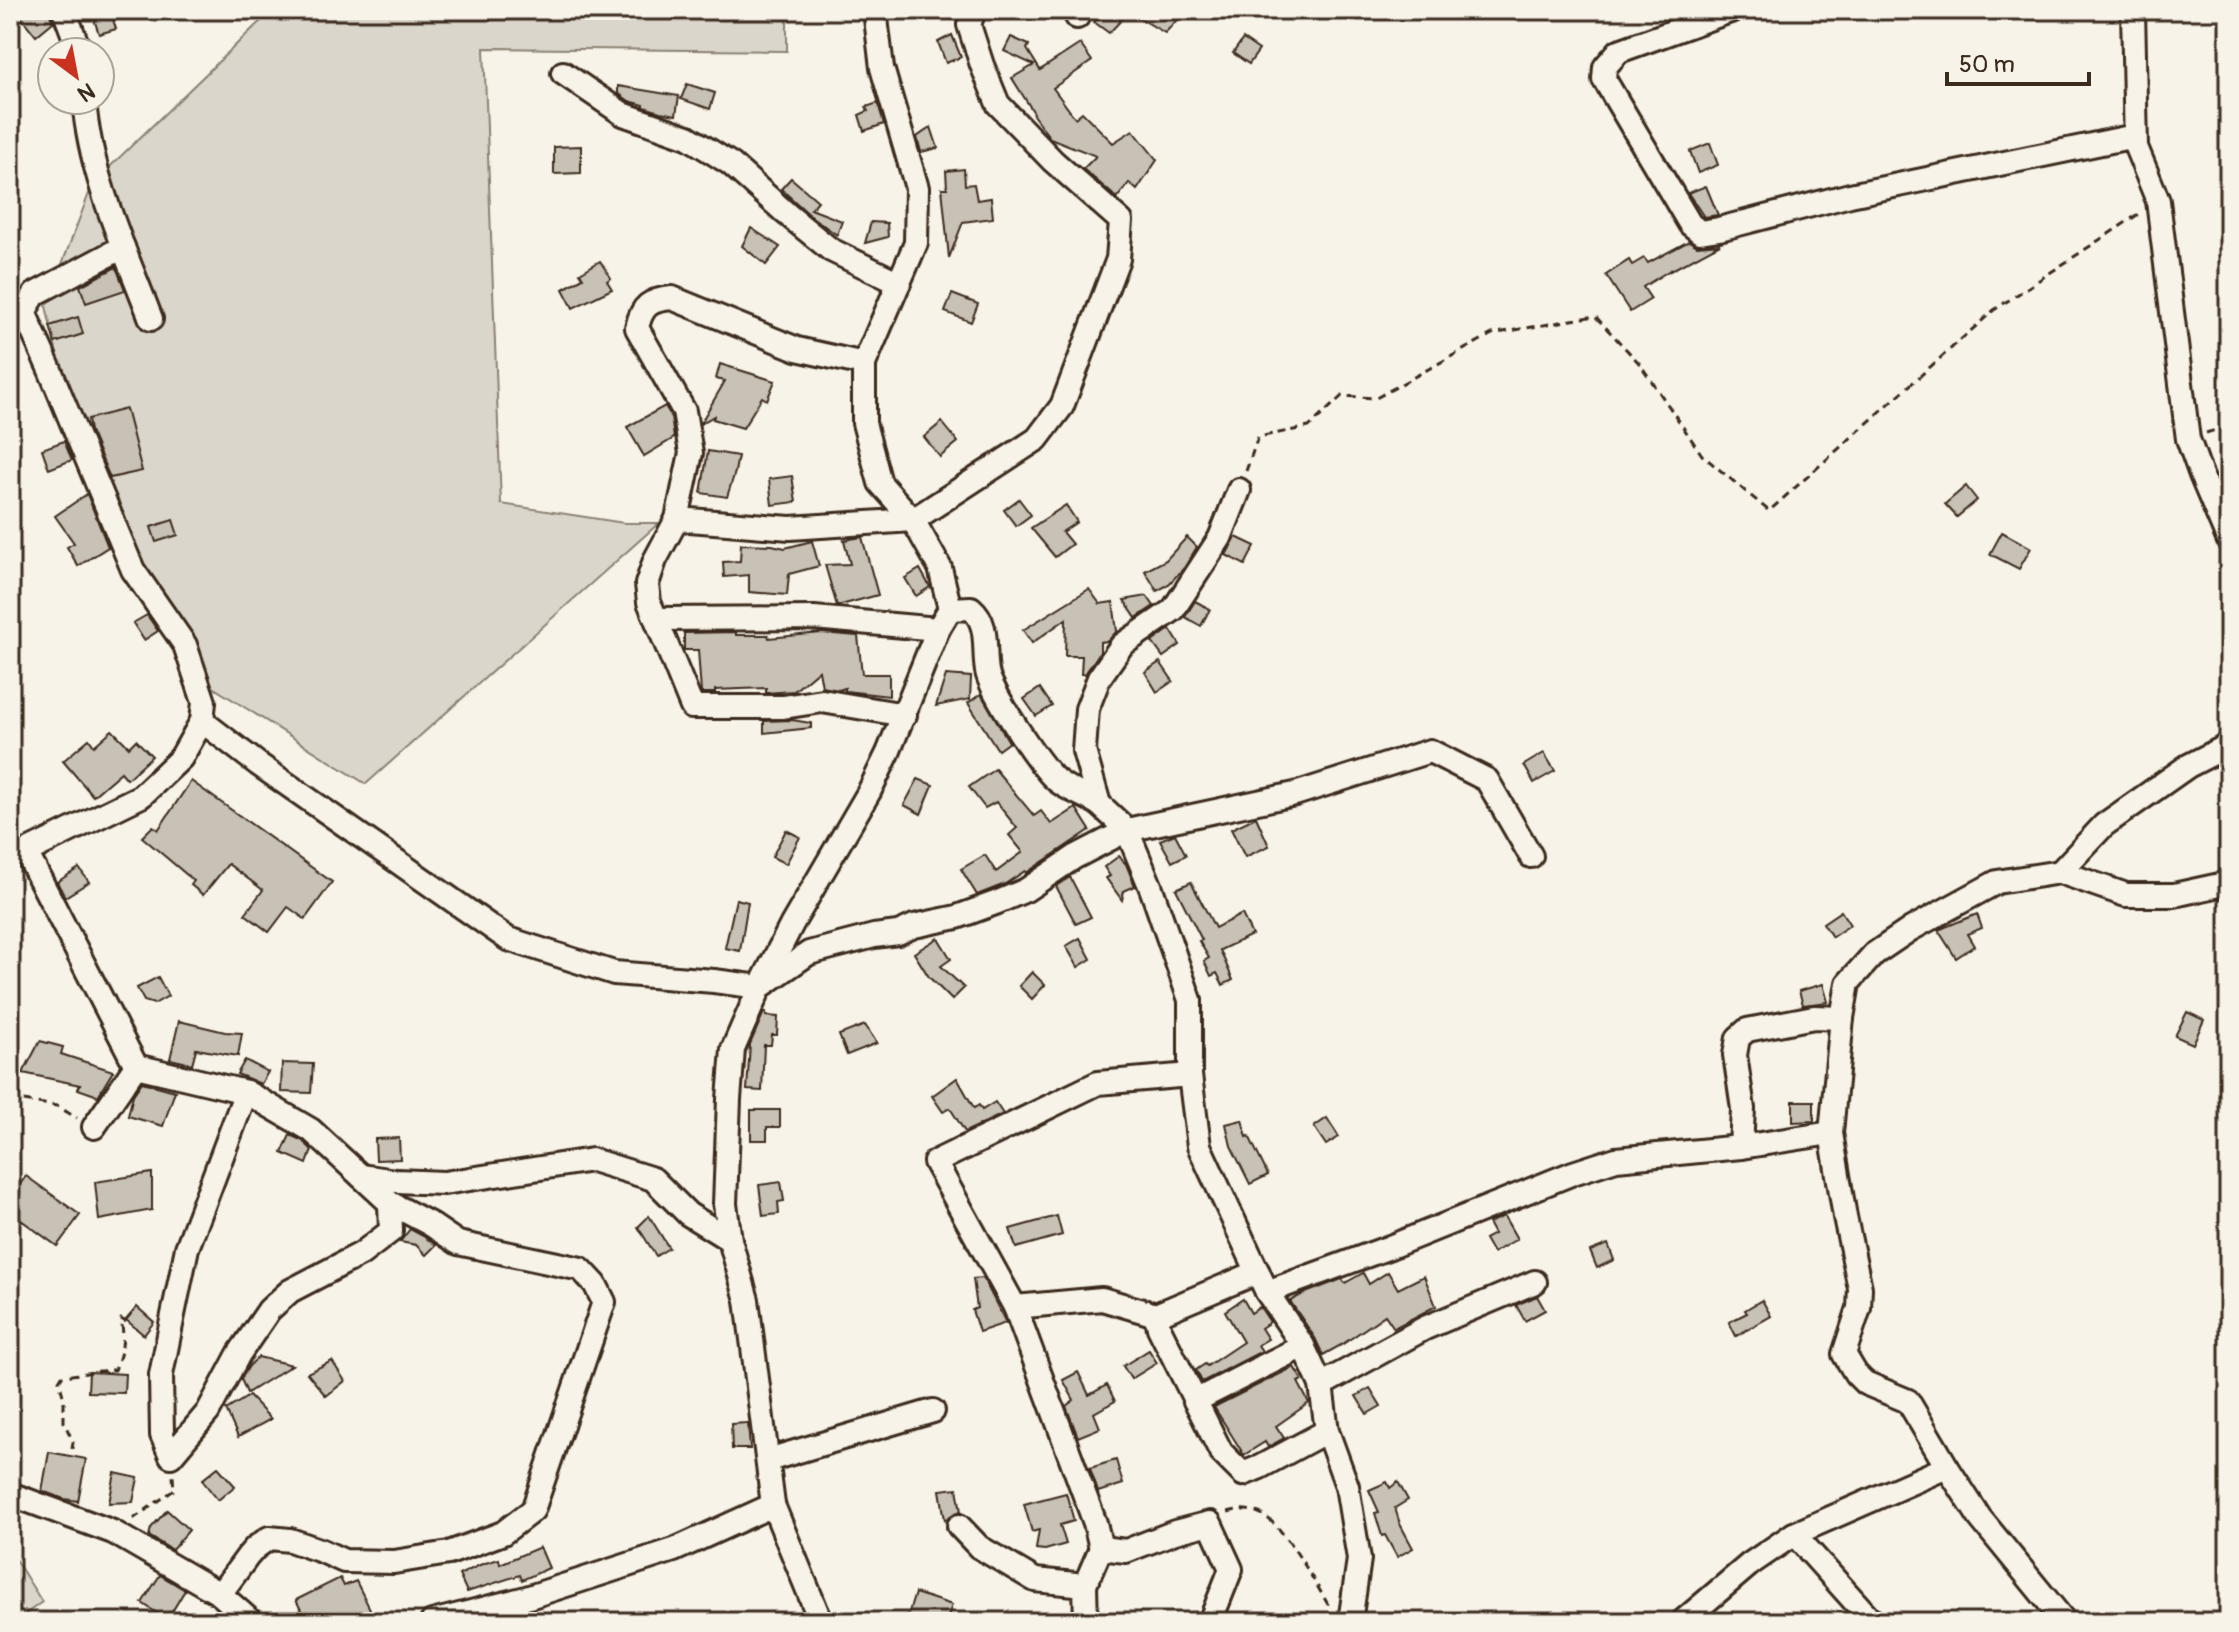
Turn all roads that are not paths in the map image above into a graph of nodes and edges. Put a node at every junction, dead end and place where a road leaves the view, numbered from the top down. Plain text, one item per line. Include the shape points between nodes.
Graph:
1 (64, 10) edge
2 (875, 10) edge
3 (974, 10) edge
4 (1733, 10) edge
5 (2133, 10) edge
6 (74, 36) edge
7 (563, 73) dead end
8 (86, 116) edge
9 (2135, 136) junction
10 (123, 247) junction
11 (899, 283) junction
12 (151, 319) dead end
13 (864, 364) junction
14 (1239, 490) road end
15 (677, 519) junction
16 (913, 520) junction
17 (2229, 541) edge
18 (950, 609) junction
19 (657, 619) junction
20 (938, 629) junction
21 (905, 715) junction
22 (202, 721) junction
23 (2229, 745) edge
24 (1099, 804) junction
25 (1127, 830) junction
26 (18, 852) edge
27 (1531, 856) dead end
28 (2060, 872) junction
29 (2229, 883) edge
30 (760, 987) junction
31 (1842, 1018) junction
32 (136, 1066) junction
33 (1190, 1075) junction
34 (246, 1092) junction
35 (94, 1127) road end
36 (1831, 1133) junction
37 (1741, 1147) junction
38 (361, 1176) junction
39 (390, 1203) junction
40 (730, 1240) junction
41 (1262, 1282) junction
42 (1535, 1282) dead end
43 (1015, 1307) junction
44 (1156, 1315) junction
45 (1303, 1346) junction
46 (1321, 1385) junction
47 (1195, 1401) junction
48 (933, 1411) dead end
49 (1327, 1431) junction
50 (768, 1460) junction
51 (1947, 1467) junction
52 (10, 1494) edge
53 (773, 1505) junction
54 (959, 1526) dead end
55 (1794, 1534) junction
56 (1101, 1548) junction
57 (1085, 1585) junction
58 (220, 1594) junction
59 (1341, 1617) edge
60 (252, 1622) edge
61 (432, 1622) edge
62 (821, 1622) edge
63 (1086, 1622) edge
64 (1210, 1622) edge
65 (1682, 1622) edge
66 (1873, 1622) edge
67 (2065, 1622) edge

1 - 6 street
2 - 11 street via 882,68 917,188 916,243
3 - 16 street via 969,25 998,104 1121,221 1118,259 1062,406 1037,439
4 - 9 street via 1619,51 1605,67 1604,79 1690,224 1700,232
5 - 9 street
7 - 11 street via 623,114 688,137 731,164 831,250
8 - 10 street
9 - 17 street via 2158,201 2188,439
10 - 12 street
10 - 22 street via 35,294 24,312 133,570 185,645 204,702
11 - 13 street
13 - 15 street via 797,349 672,298 649,304 637,328 684,411 691,453
13 - 16 street via 864,423 880,483
14 - 24 street via 1220,538 1173,610 1122,645 1099,678 1087,709 1084,751
15 - 16 street via 790,528
15 - 19 street via 647,584
16 - 18 street via 940,568
18 - 20 street
18 - 24 street via 971,608 979,615 987,674 1000,703 1045,767 1057,781
19 - 20 street via 814,618
19 - 21 street via 692,707 783,707 822,701
20 - 21 street
21 - 30 street via 869,792
22 - 26 street via 181,758 141,796
22 - 30 street via 508,939 614,973
23 - 28 street via 2188,766 2104,825
24 - 25 street
25 - 27 street via 1295,794 1430,751 1487,780
25 - 30 street via 1012,896 957,917 809,953
25 - 33 street via 1190,1000
26 - 32 street
28 - 29 street via 2126,895 2174,895
28 - 31 street via 1997,882 1911,929 1874,954 1848,983
30 - 40 street via 733,1049 725,1204
31 - 36 street
31 - 37 street via 1814,1017 1747,1030 1738,1038
32 - 34 street
32 - 35 street
33 - 41 street via 1199,1146
33 - 43 street via 1098,1083 935,1162
34 - 38 street via 311,1130
34 - 39 street via 187,1248 173,1315 161,1375 162,1435 171,1456 208,1412 269,1310 290,1291 361,1254 391,1231
36 - 37 street
36 - 51 street via 1860,1288 1844,1354 1865,1383 1908,1401
37 - 41 street via 1616,1159 1390,1247
38 - 39 street
38 - 40 street via 444,1183 592,1160 653,1179 688,1214
39 - 58 street via 458,1243 581,1269 600,1293 604,1302 533,1510 503,1533 449,1553 394,1562 344,1561 290,1540 269,1538
40 - 50 street via 747,1300
41 - 44 street
41 - 45 street
42 - 46 street via 1425,1328
43 - 44 street via 1102,1299
43 - 56 street
44 - 47 street
45 - 46 street
45 - 47 street
46 - 49 street
47 - 49 street via 1221,1452 1243,1474
48 - 50 street
49 - 59 street via 1347,1486 1359,1559
50 - 53 street
51 - 55 street
51 - 67 street via 1980,1518
52 - 58 street via 113,1532
53 - 61 street via 674,1550
53 - 62 street
54 - 57 street via 979,1547 1035,1580
55 - 65 street
55 - 66 street
56 - 57 street
56 - 64 street via 1126,1551 1210,1523 1231,1569
57 - 63 street
58 - 60 street

